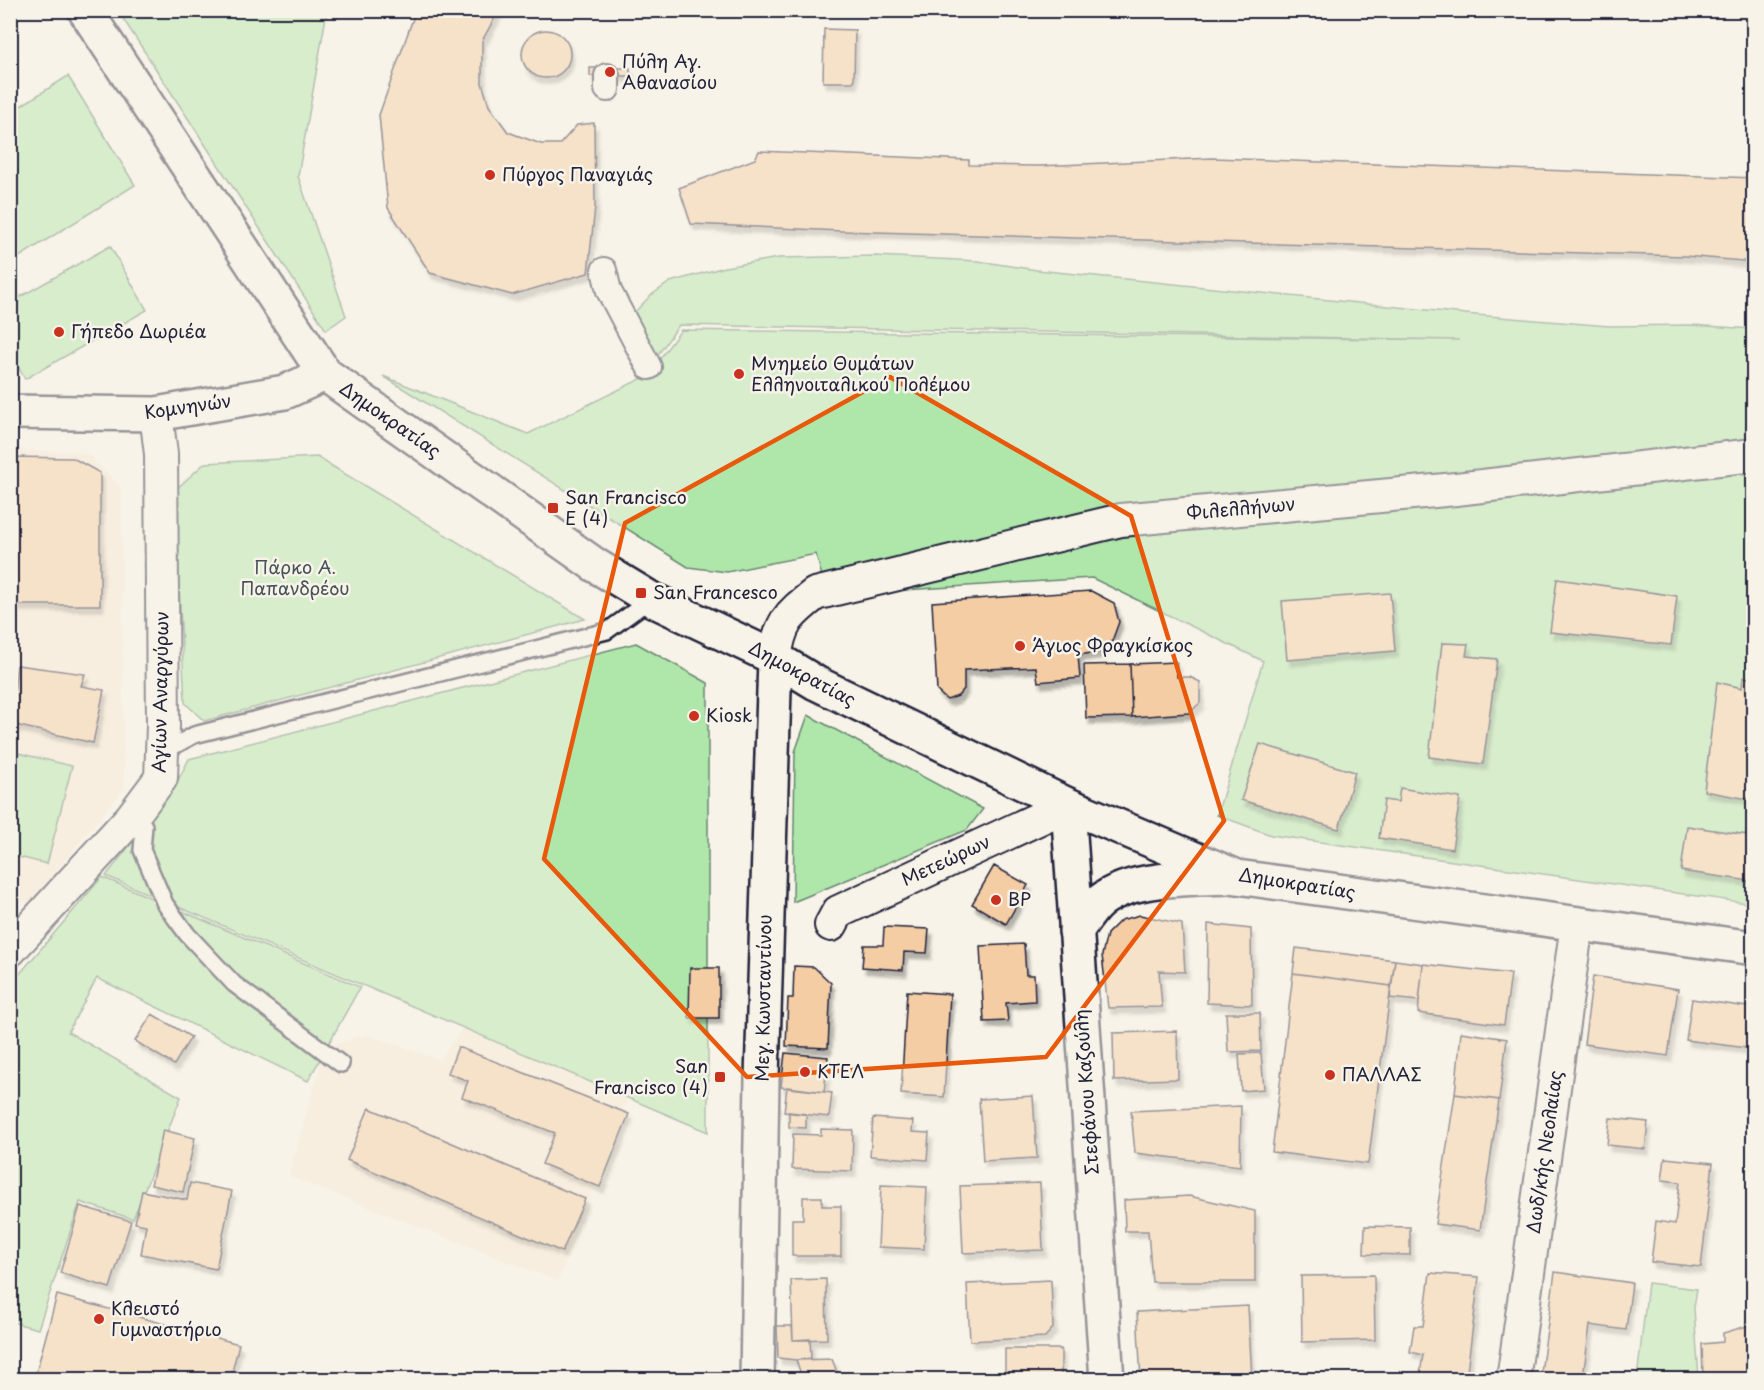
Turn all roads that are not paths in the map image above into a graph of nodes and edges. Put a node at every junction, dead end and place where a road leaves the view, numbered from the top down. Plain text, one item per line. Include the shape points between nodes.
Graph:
1 (85, 10) edge
2 (604, 270) dead end
3 (649, 367) dead end
4 (325, 374) junction
5 (10, 412) edge
6 (156, 414) junction
7 (1754, 455) edge
8 (651, 599) junction
9 (775, 658) junction
10 (163, 752) junction
11 (1068, 805) junction
12 (131, 818) junction
13 (1237, 877) junction
14 (1577, 924) junction
15 (831, 925) dead end
16 (1076, 931) junction
17 (16, 937) edge
18 (1754, 948) edge
19 (341, 1064) dead end
20 (757, 1380) edge
21 (1107, 1380) edge
22 (1513, 1380) edge

1 - 4 main road, Δημοκρατίας
2 - 3 street via 609,291
4 - 6 main road, Κομνηνών via 285,392
4 - 8 main road, Δημοκρατίας via 594,565
5 - 6 main road, Κομνηνών
6 - 10 street, Αγίων Αναργύρων via 161,454
7 - 9 street, Φιλελλήνων via 1456,489 1121,520 815,594 791,613 778,633
8 - 9 main road, Δημοκρατίας
8 - 10 lane via 607,631 194,735
9 - 11 main road, Δημοκρατίας via 816,683
9 - 20 main road, Μεγ. Κωνσταντίνου
10 - 12 street, Αγίων Αναργύρων via 161,778
11 - 13 main road, Δημοκρατίας
11 - 15 street, Μετεώρων via 838,912
11 - 16 main road, Στεφάνου Καζούλη
12 - 17 street, Αγίων Αναργύρων
12 - 19 lane via 144,825 142,850 165,904 187,934 234,984
13 - 14 main road, Δημοκρατίας
13 - 16 main road via 1140,884 1098,903
14 - 18 main road, Δημοκρατίας
14 - 22 street, Δωδ/κής Νεολαίας
16 - 21 main road, Στεφάνου Καζούλη

